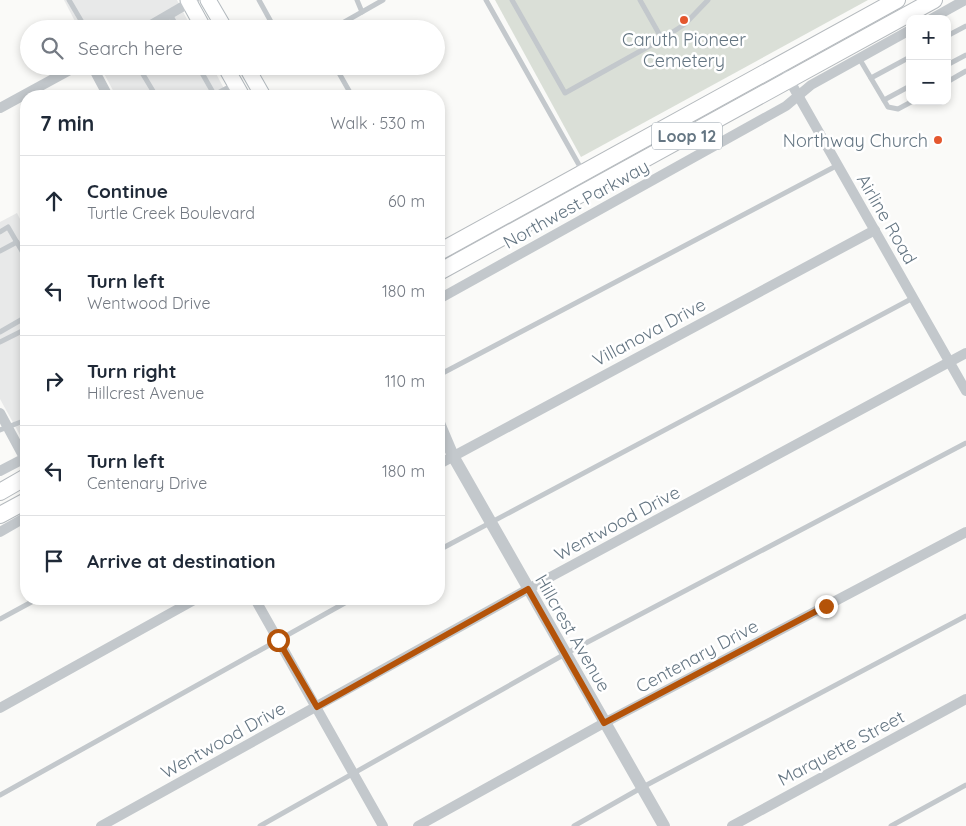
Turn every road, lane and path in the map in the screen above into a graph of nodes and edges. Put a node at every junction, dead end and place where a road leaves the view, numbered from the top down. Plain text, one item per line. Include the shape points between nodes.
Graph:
1 (70, 0) edge
2 (208, 0) edge
3 (259, 0) edge
4 (356, 0) edge
5 (383, 0) edge
6 (486, 0) edge
7 (512, 0) edge
8 (640, 0) edge
9 (708, 0) edge
10 (897, 0) edge
11 (934, 0) edge
12 (191, 1) edge
13 (965, 1) edge
14 (362, 12) junction
15 (170, 14) junction
16 (939, 15) edge
17 (81, 20) edge
18 (160, 20) edge
19 (173, 20) edge
20 (200, 20) edge
21 (220, 20) edge
22 (270, 20) edge
23 (348, 20) edge
24 (966, 26) edge
25 (906, 32) edge
26 (951, 34) edge
27 (662, 39) junction
28 (966, 54) edge
29 (859, 58) junction
30 (906, 59) edge
31 (951, 63) edge
32 (781, 64) junction
33 (966, 71) edge
34 (60, 75) edge
35 (97, 75) edge
36 (143, 75) edge
37 (203, 75) edge
38 (230, 75) edge
39 (246, 75) edge
40 (252, 75) edge
41 (340, 75) edge
42 (871, 78) junction
43 (790, 80) junction
44 (951, 80) edge
45 (906, 88) edge
46 (33, 90) edge
47 (105, 90) edge
48 (152, 90) edge
49 (211, 90) edge
50 (238, 90) edge
51 (260, 90) edge
52 (349, 90) edge
53 (799, 96) junction
54 (20, 97) edge
55 (884, 100) junction
56 (906, 105) edge
57 (0, 108) edge
58 (838, 164) junction
59 (583, 172) junction
60 (875, 230) junction
61 (0, 232) edge
62 (17, 242) junction
63 (20, 247) edge
64 (445, 249) edge
65 (0, 251) edge
66 (445, 269) edge
67 (445, 295) edge
68 (913, 297) junction
69 (20, 320) edge
70 (0, 332) edge
71 (20, 332) edge
72 (0, 342) edge
73 (966, 354) edge
74 (950, 362) junction
75 (445, 373) edge
76 (966, 391) edge
77 (0, 413) edge
78 (20, 422) edge
79 (4, 429) edge
80 (445, 437) edge
81 (966, 442) edge
82 (445, 447) edge
83 (20, 451) edge
84 (453, 456) junction
85 (445, 461) edge
86 (20, 462) edge
87 (0, 471) edge
88 (20, 480) edge
89 (0, 492) edge
90 (20, 504) edge
91 (0, 515) edge
92 (20, 520) edge
93 (490, 521) junction
94 (0, 532) edge
95 (966, 532) edge
96 (445, 547) edge
97 (528, 589) junction
98 (26, 605) edge
99 (185, 605) edge
100 (258, 605) edge
101 (341, 605) edge
102 (966, 616) edge
103 (0, 620) edge
104 (278, 640) junction
105 (565, 654) junction
106 (966, 700) edge
107 (317, 707) junction
108 (0, 708) edge
109 (604, 723) junction
110 (353, 774) junction
111 (966, 785) edge
112 (641, 788) junction
113 (0, 795) edge
114 (101, 826) edge
115 (260, 826) edge
116 (383, 826) edge
117 (418, 826) edge
118 (574, 826) edge
119 (664, 826) edge
120 (732, 826) edge
121 (891, 826) edge

1 - 17 lane
2 - 21 main road
3 - 22 lane
4 - 14 lane
5 - 14 lane
6 - 59 lane
7 - 27 lane via 565,93
8 - 27 lane
9 - 27 lane via 685,24
10 - 32 main road, Loop 12
11 - 43 main road, Loop 12
12 - 15 street
12 - 20 main road
13 - 16 street
14 - 23 lane
15 - 18 street
15 - 19 lane
24 - 26 lane
25 - 29 street, Northwest Parkway
28 - 31 lane
29 - 42 lane
29 - 53 street, Northwest Parkway via 811,84
30 - 42 lane
32 - 43 street, Airline Road
32 - 59 main road, Loop 12
33 - 44 lane
34 - 46 street
35 - 47 street
36 - 48 lane
37 - 49 lane
38 - 50 main road
39 - 50 main road
40 - 51 main road
41 - 52 lane
42 - 55 lane
43 - 53 street, Airline Road
43 - 66 main road, Loop 12
45 - 55 lane
53 - 58 street, Airline Road
53 - 67 street, Northwest Parkway
54 - 57 street
55 - 56 lane via 888,107 898,109
58 - 60 street, Airline Road
58 - 75 lane
59 - 64 main road, Loop 12
60 - 68 street, Airline Road
60 - 84 street, Villanova Drive
61 - 62 lane via 8,227
62 - 63 lane
62 - 65 lane
68 - 74 street, Airline Road
68 - 93 lane
69 - 70 lane
71 - 72 lane
73 - 74 street, Wentwood Drive
74 - 76 street, Airline Road
74 - 97 street, Wentwood Drive
77 - 79 street
78 - 79 lane
79 - 83 street
80 - 84 street, Hillcrest Avenue
81 - 105 lane
82 - 84 street, Hillcrest Avenue
84 - 85 street, Villanova Drive
84 - 93 street, Hillcrest Avenue
86 - 87 street
88 - 89 main road
90 - 91 main road
92 - 94 street
93 - 96 lane
93 - 97 street, Hillcrest Avenue
95 - 109 street, Centenary Drive
97 - 105 street, Hillcrest Avenue
97 - 107 street, Wentwood Drive
98 - 103 lane
99 - 108 street
100 - 104 street
101 - 104 lane
102 - 112 lane
104 - 107 street
104 - 113 lane
105 - 109 street, Hillcrest Avenue
105 - 110 lane
106 - 120 street, Marquette Street
107 - 110 street
107 - 114 street, Wentwood Drive
109 - 112 street, Hillcrest Avenue
109 - 117 street, Centenary Drive
110 - 115 lane
110 - 116 street
111 - 121 lane
112 - 118 lane
112 - 119 street, Hillcrest Avenue

